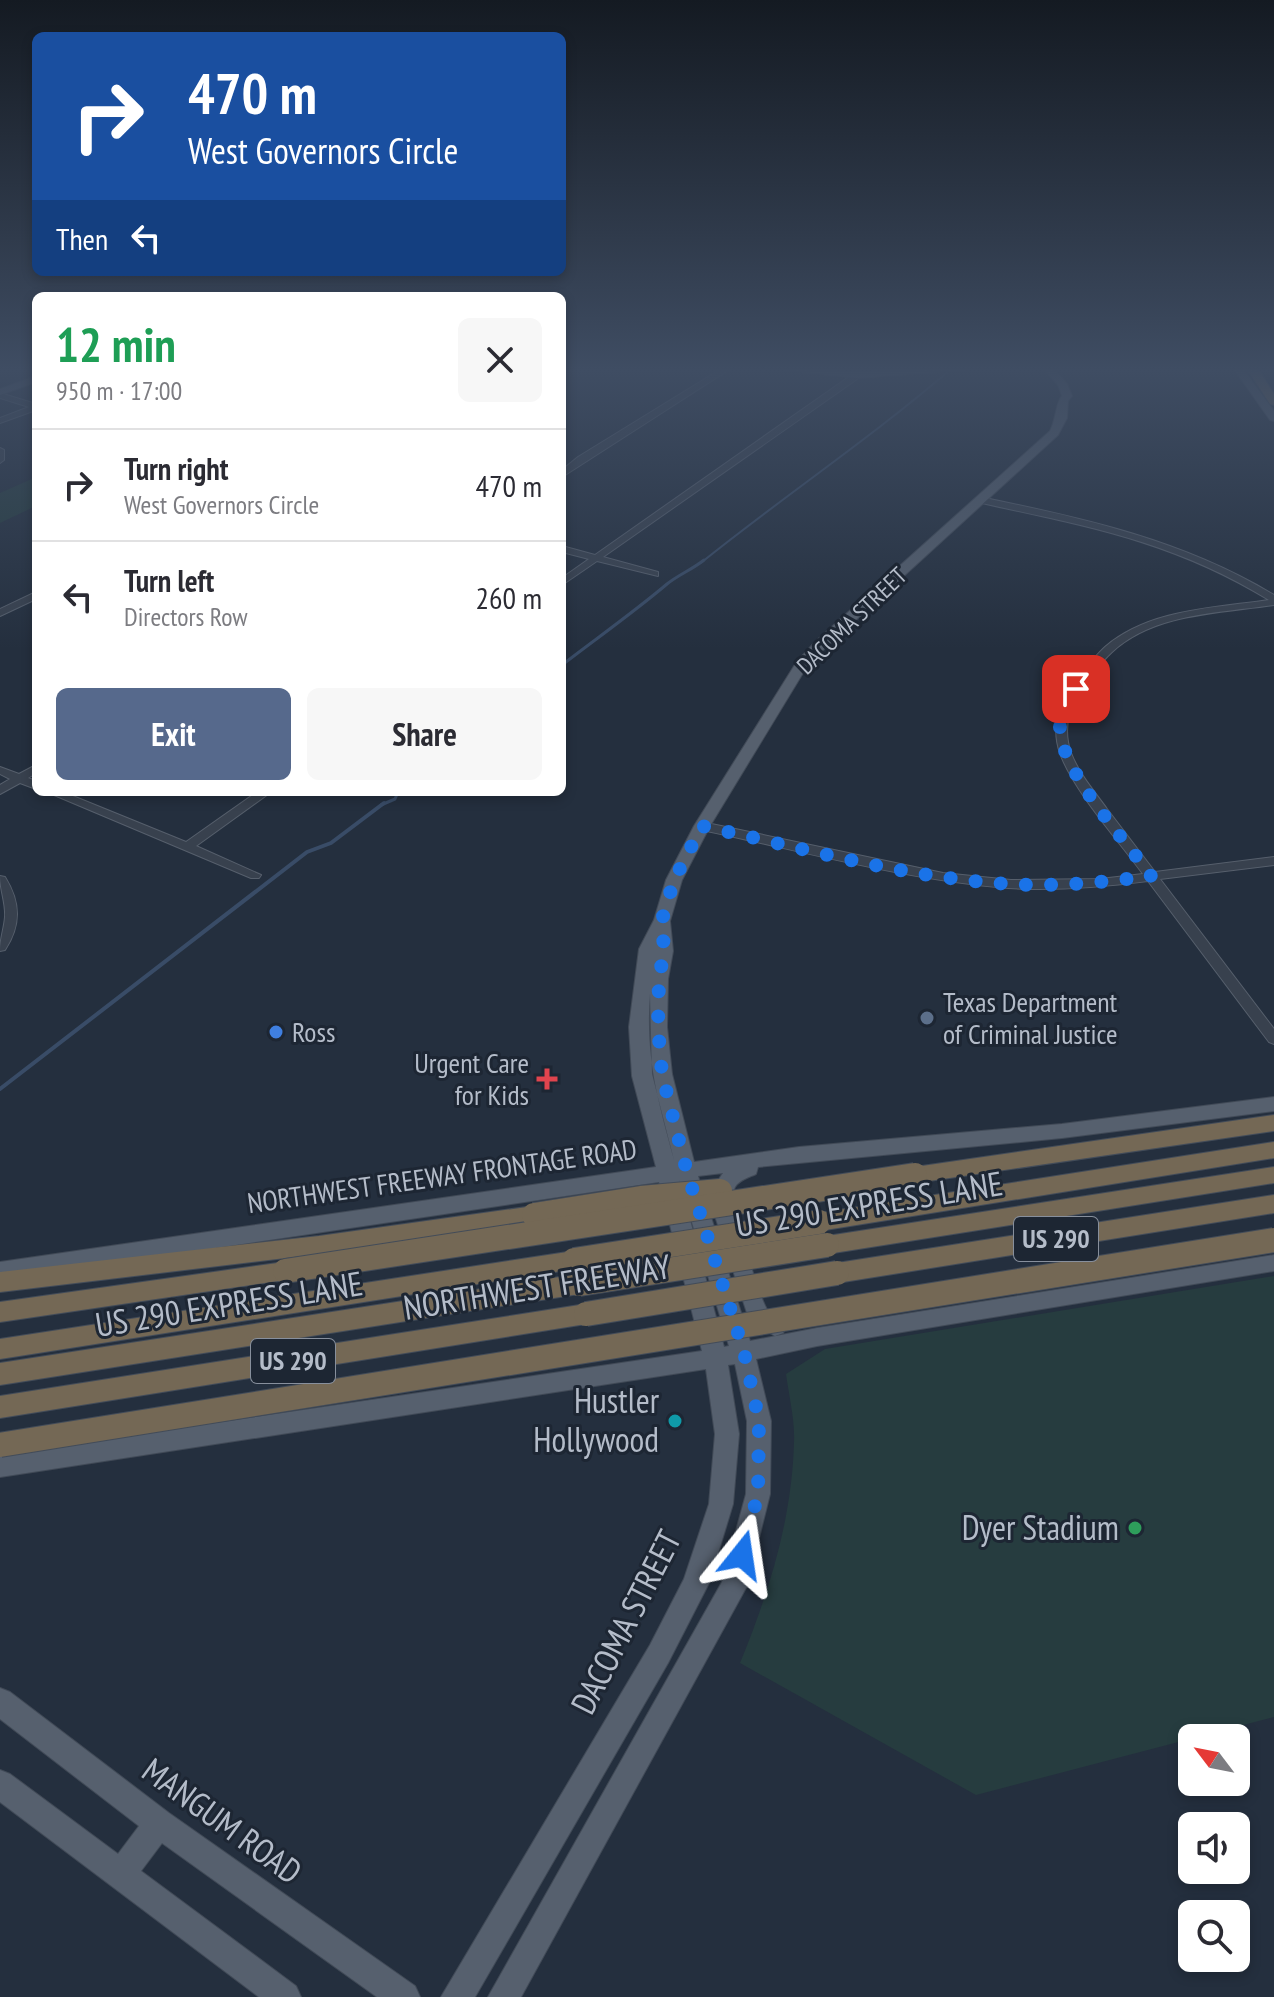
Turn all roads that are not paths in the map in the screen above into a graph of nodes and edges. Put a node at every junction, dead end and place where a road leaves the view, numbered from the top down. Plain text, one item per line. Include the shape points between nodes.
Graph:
1 (730, 462) edge
2 (1022, 462) edge
3 (980, 500) junction
4 (566, 550) edge
5 (596, 558) junction
6 (655, 574) dead end
7 (566, 579) edge
8 (32, 597) edge
9 (1274, 601) edge
10 (0, 613) edge
11 (0, 770) edge
12 (32, 770) edge
13 (19, 778) junction
14 (32, 783) edge
15 (0, 790) edge
16 (63, 796) edge
17 (259, 796) edge
18 (702, 826) junction
19 (188, 846) junction
20 (1274, 861) edge
21 (255, 875) dead end
22 (1151, 876) junction
23 (0, 880) edge
24 (0, 947) edge
25 (1274, 1039) edge
26 (1274, 1104) edge
27 (1274, 1123) edge
28 (1274, 1150) edge
29 (778, 1157) junction
30 (677, 1173) junction
31 (915, 1175) junction
32 (1274, 1175) edge
33 (1274, 1204) edge
34 (1274, 1240) edge
35 (1274, 1263) edge
36 (0, 1271) edge
37 (285, 1271) junction
38 (577, 1272) junction
39 (0, 1282) edge
40 (0, 1297) edge
41 (0, 1312) edge
42 (946, 1316) junction
43 (0, 1349) edge
44 (730, 1355) junction
45 (0, 1374) edge
46 (0, 1407) edge
47 (0, 1445) edge
48 (0, 1466) edge
49 (0, 1702) edge
50 (0, 1784) edge
51 (159, 1823) junction
52 (122, 1873) junction
53 (285, 1997) edge
54 (404, 1997) edge
55 (457, 1997) edge
56 (504, 1997) edge

1 - 5 street
2 - 3 main road, DACOMA STREET
3 - 9 street via 1175,548 1236,575
3 - 18 main road, DACOMA STREET via 801,666
4 - 5 street
5 - 6 street
5 - 7 street
8 - 10 street
9 - 22 street via 1189,616 1127,636 1105,654 1064,708 1059,725 1070,765
11 - 13 street
12 - 13 street
13 - 14 street
13 - 15 street
16 - 19 street
17 - 19 street
18 - 22 street via 943,877 1011,884 1100,883
18 - 30 main road, DACOMA STREET via 674,880 662,920 664,951 648,1027 662,1074
19 - 21 street
20 - 22 street
22 - 25 street
23 - 24 street via 11,897 11,919
26 - 29 main road, NORTHWEST FREEWAY FRONTAGE ROAD via 1062,1131
27 - 31 highway
28 - 38 highway, NORTHWEST FREEWAY / US 290, bridge via 819,1222
29 - 30 main road, NORTHWEST FREEWAY FRONTAGE ROAD
29 - 42 main road via 730,1178 723,1188 724,1213 759,1316 772,1327 790,1329
30 - 36 main road, NORTHWEST FREEWAY FRONTAGE ROAD
30 - 44 main road, DACOMA STREET
31 - 37 highway, bridge
31 - 39 highway, bridge via 641,1198 319,1245
32 - 38 highway, US 290 EXPRESS LANE, bridge
33 - 46 highway, NORTHWEST FREEWAY / US 290, bridge
34 - 47 highway, bridge
35 - 42 main road
37 - 40 highway via 246,1267
37 - 41 highway
38 - 43 highway, NORTHWEST FREEWAY / US 290
38 - 45 highway, US 290 EXPRESS LANE
42 - 44 main road
44 - 48 main road
44 - 55 main road, DACOMA STREET via 725,1475 696,1583
44 - 56 main road, DACOMA STREET via 759,1421 758,1494 734,1586
49 - 51 main road, MANGUM ROAD
50 - 52 main road
51 - 52 main road
51 - 54 main road, MANGUM ROAD
52 - 53 main road

